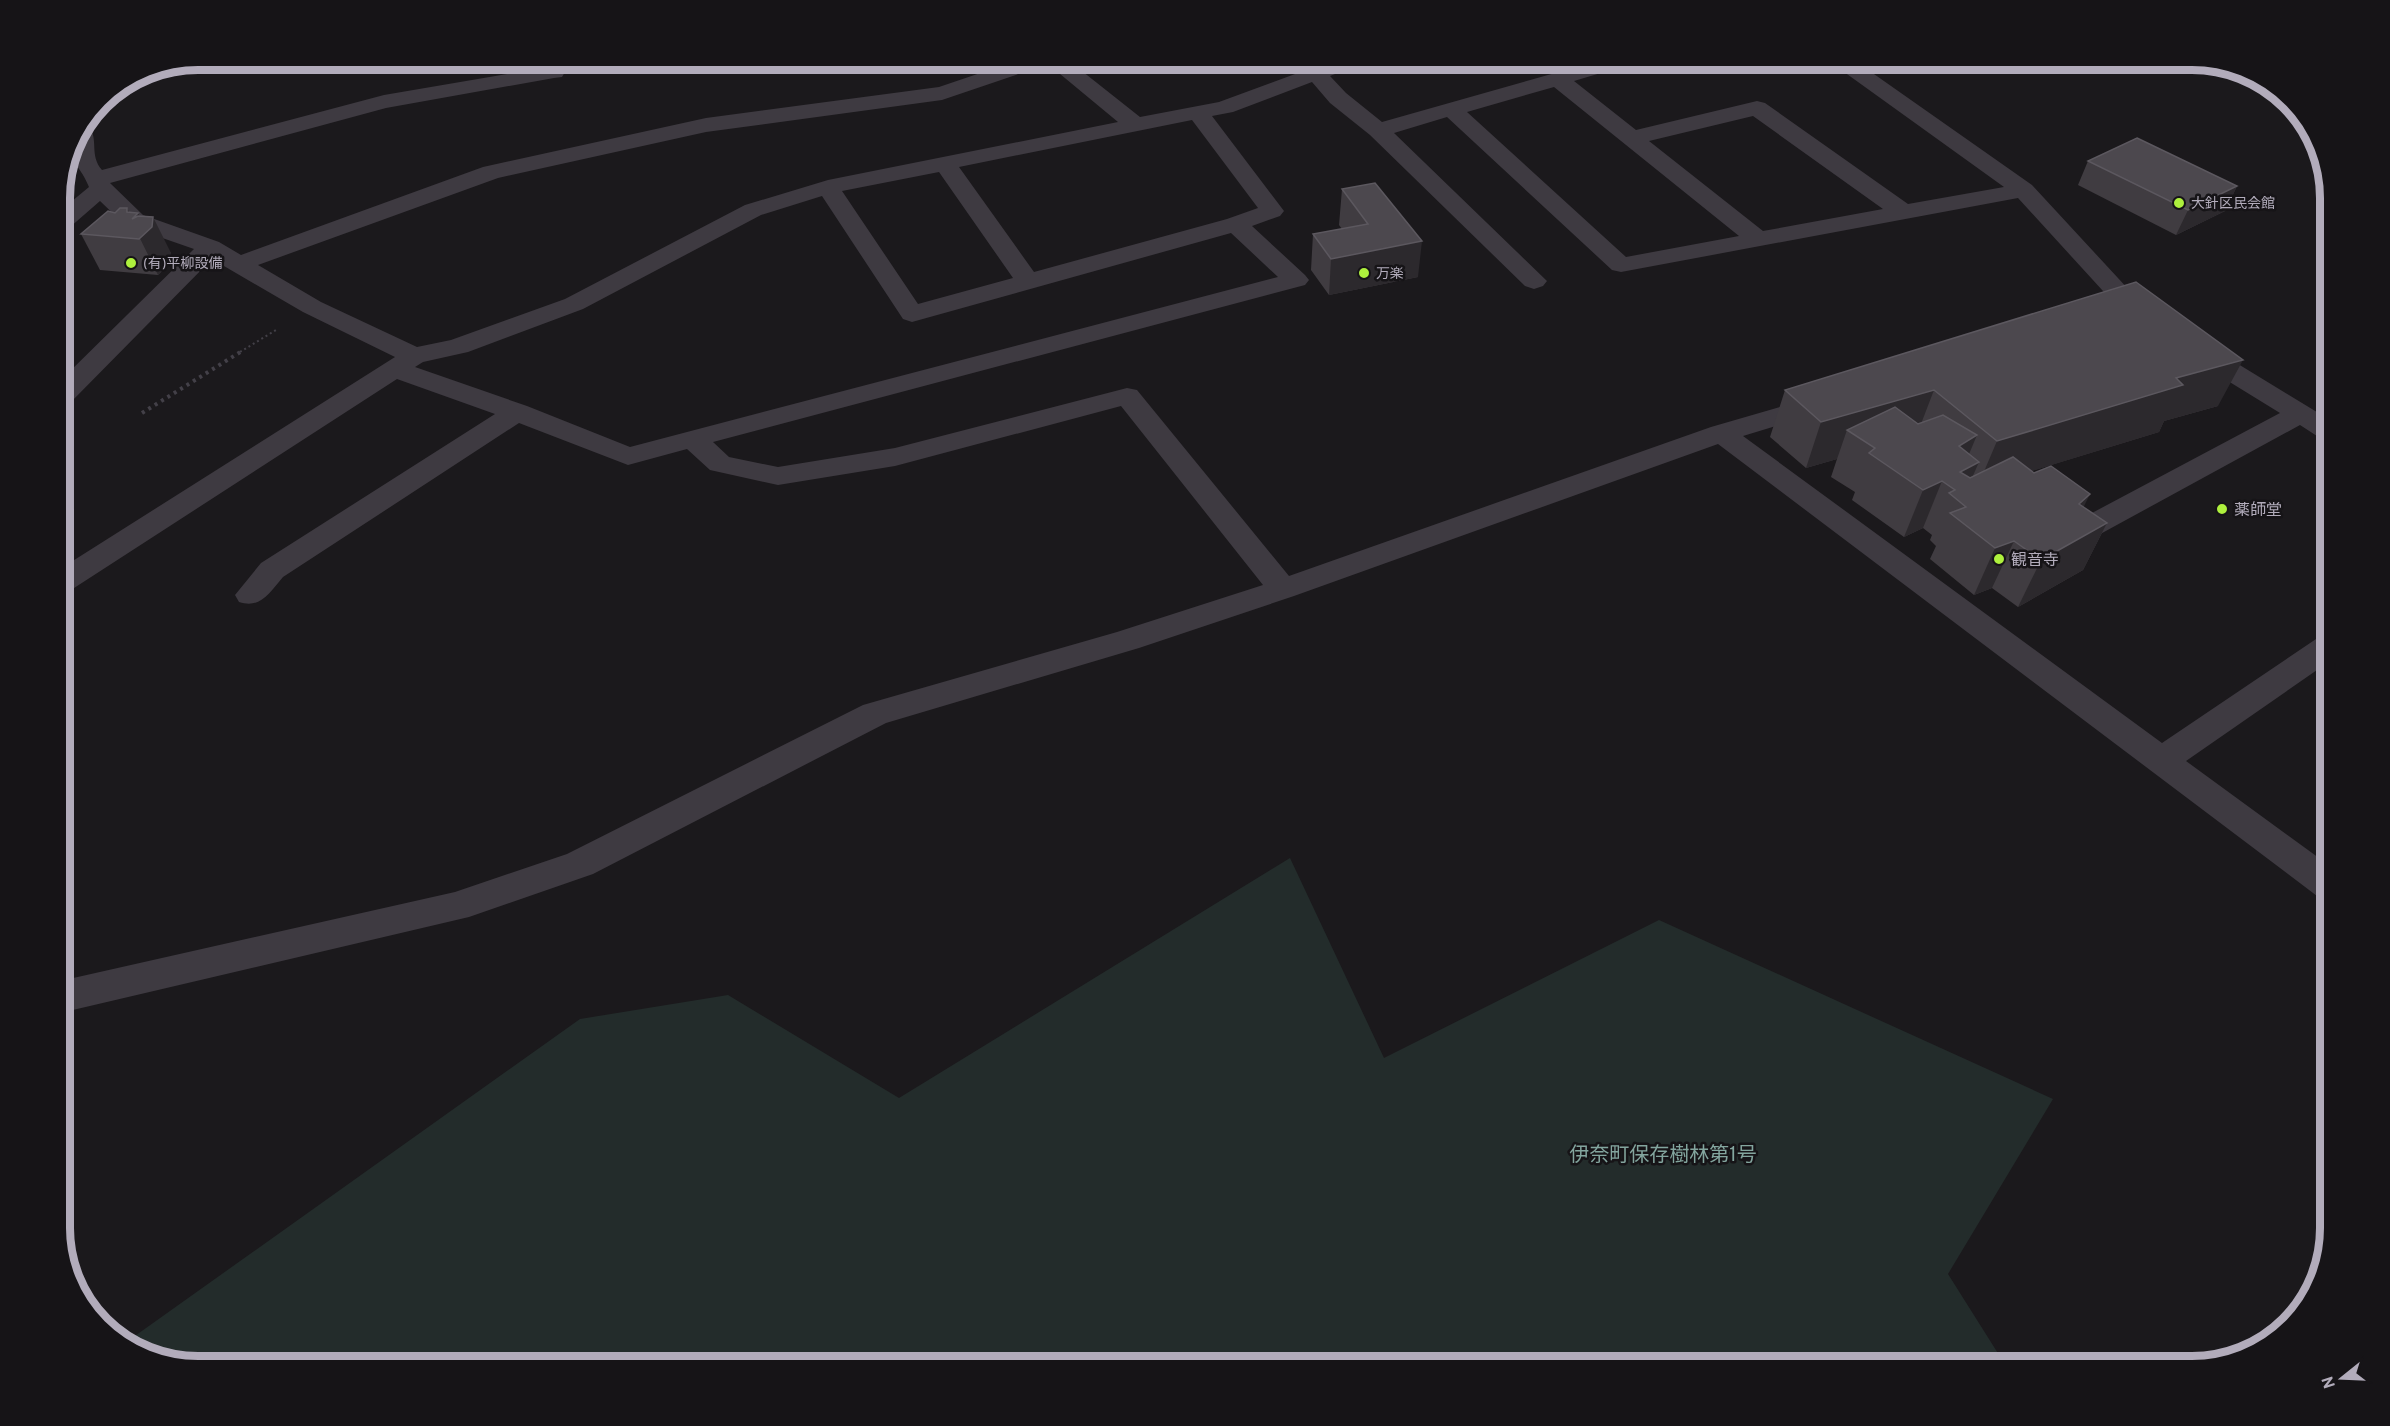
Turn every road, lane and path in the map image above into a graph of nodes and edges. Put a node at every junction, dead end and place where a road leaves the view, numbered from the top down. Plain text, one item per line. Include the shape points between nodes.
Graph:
1 (1007, 71) edge
2 (1069, 71) edge
3 (1323, 71) edge
4 (1586, 71) edge
5 (1859, 71) edge
6 (554, 72) dead end
7 (1315, 74) junction
8 (1558, 79) junction
9 (1450, 109) junction
10 (1197, 112) junction
11 (1135, 124) junction
12 (1378, 130) junction
13 (1633, 138) junction
14 (82, 145) edge
15 (945, 164) junction
16 (99, 184) junction
17 (828, 187) junction
18 (2024, 190) junction
19 (71, 212) edge
20 (1903, 212) junction
21 (1236, 224) junction
22 (1758, 239) junction
23 (210, 247) junction
24 (238, 264) junction
25 (1534, 281) dead end
26 (1028, 282) junction
27 (312, 307) junction
28 (405, 362) junction
29 (71, 366) edge
30 (88, 368) junction
31 (71, 386) edge
32 (1847, 395) edge
33 (517, 412) junction
34 (142, 413) dead end
35 (2300, 414) junction
36 (2319, 426) edge
37 (1722, 433) junction
38 (692, 439) junction
39 (2071, 537) edge
40 (71, 576) edge
41 (1283, 589) junction
42 (250, 595) dead end
43 (2319, 652) edge
44 (2161, 761) junction
45 (2320, 878) edge
46 (71, 994) edge

1 - 24 street via 942,93 706,125 491,172
2 - 11 street
3 - 7 street
4 - 8 street
5 - 18 street
6 - 16 street via 384,102
7 - 10 street via 1225,107
7 - 12 street
8 - 9 street
8 - 13 street
9 - 12 street
9 - 22 street via 1621,265
10 - 11 street
10 - 21 street via 1272,211
11 - 15 street
12 - 25 street
13 - 20 street via 1757,108
13 - 22 street
14 - 16 street via 84,162
15 - 17 street
15 - 26 street
16 - 19 street
16 - 23 street via 134,220
17 - 26 street via 912,314
17 - 28 street via 753,210 574,304
18 - 20 street
18 - 35 street via 2122,312 2176,337
20 - 22 street
21 - 26 street
21 - 38 street via 1296,280
23 - 24 street
23 - 30 street
24 - 27 street
27 - 28 street
27 - 34 path
28 - 33 street
28 - 40 street
29 - 30 street
30 - 31 street
32 - 37 street
33 - 38 street via 628,456
33 - 42 street via 272,570
35 - 36 street
35 - 39 street
37 - 41 street
37 - 44 street
38 - 41 street via 720,464 778,476 895,457 1127,396
41 - 46 street via 1128,640 875,714 580,864 456,907
43 - 44 street
44 - 45 street

